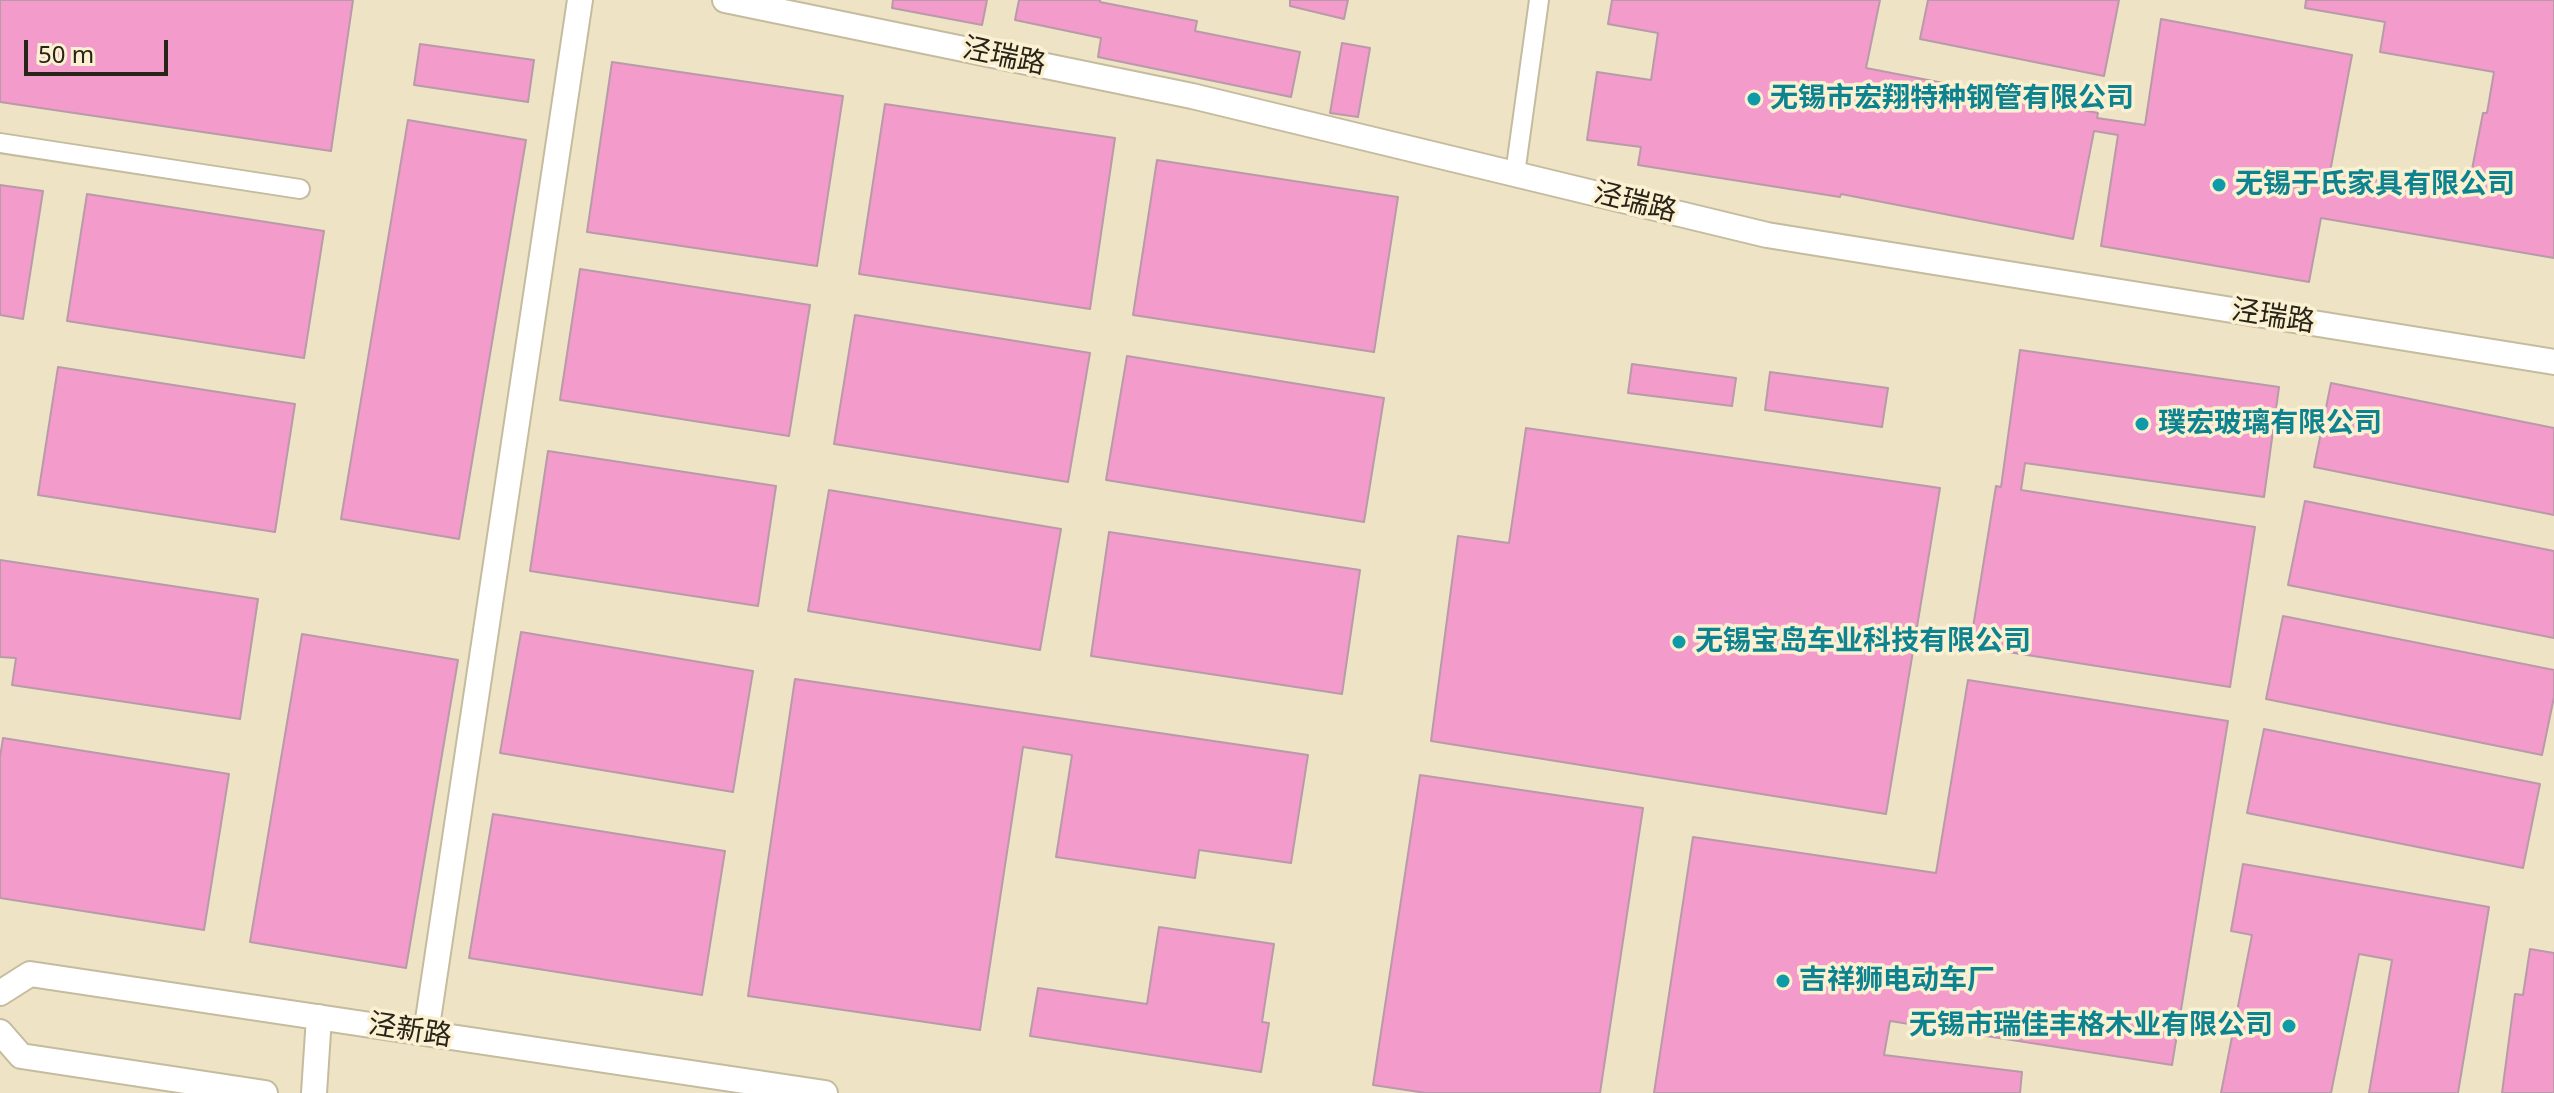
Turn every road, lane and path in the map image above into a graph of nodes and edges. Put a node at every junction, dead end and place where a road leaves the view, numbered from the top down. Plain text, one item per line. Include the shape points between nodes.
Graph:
1 (580, 0) edge
2 (725, 0) edge
3 (1539, 0) edge
4 (0, 143) edge
5 (1515, 174) junction
6 (300, 189) dead end
7 (2554, 362) edge
8 (0, 993) edge
9 (319, 1017) junction
10 (0, 1032) edge
11 (426, 1033) junction
12 (265, 1093) edge
13 (314, 1093) edge
14 (825, 1093) edge

1 - 11 street
2 - 5 street, 泾瑞路 via 1192,96
3 - 5 street
4 - 6 street
5 - 7 street, 泾瑞路 via 1767,235
8 - 9 street, 泾新路 via 30,974
9 - 11 street, 泾新路
9 - 13 street
10 - 12 street via 21,1056
11 - 14 street, 泾新路

